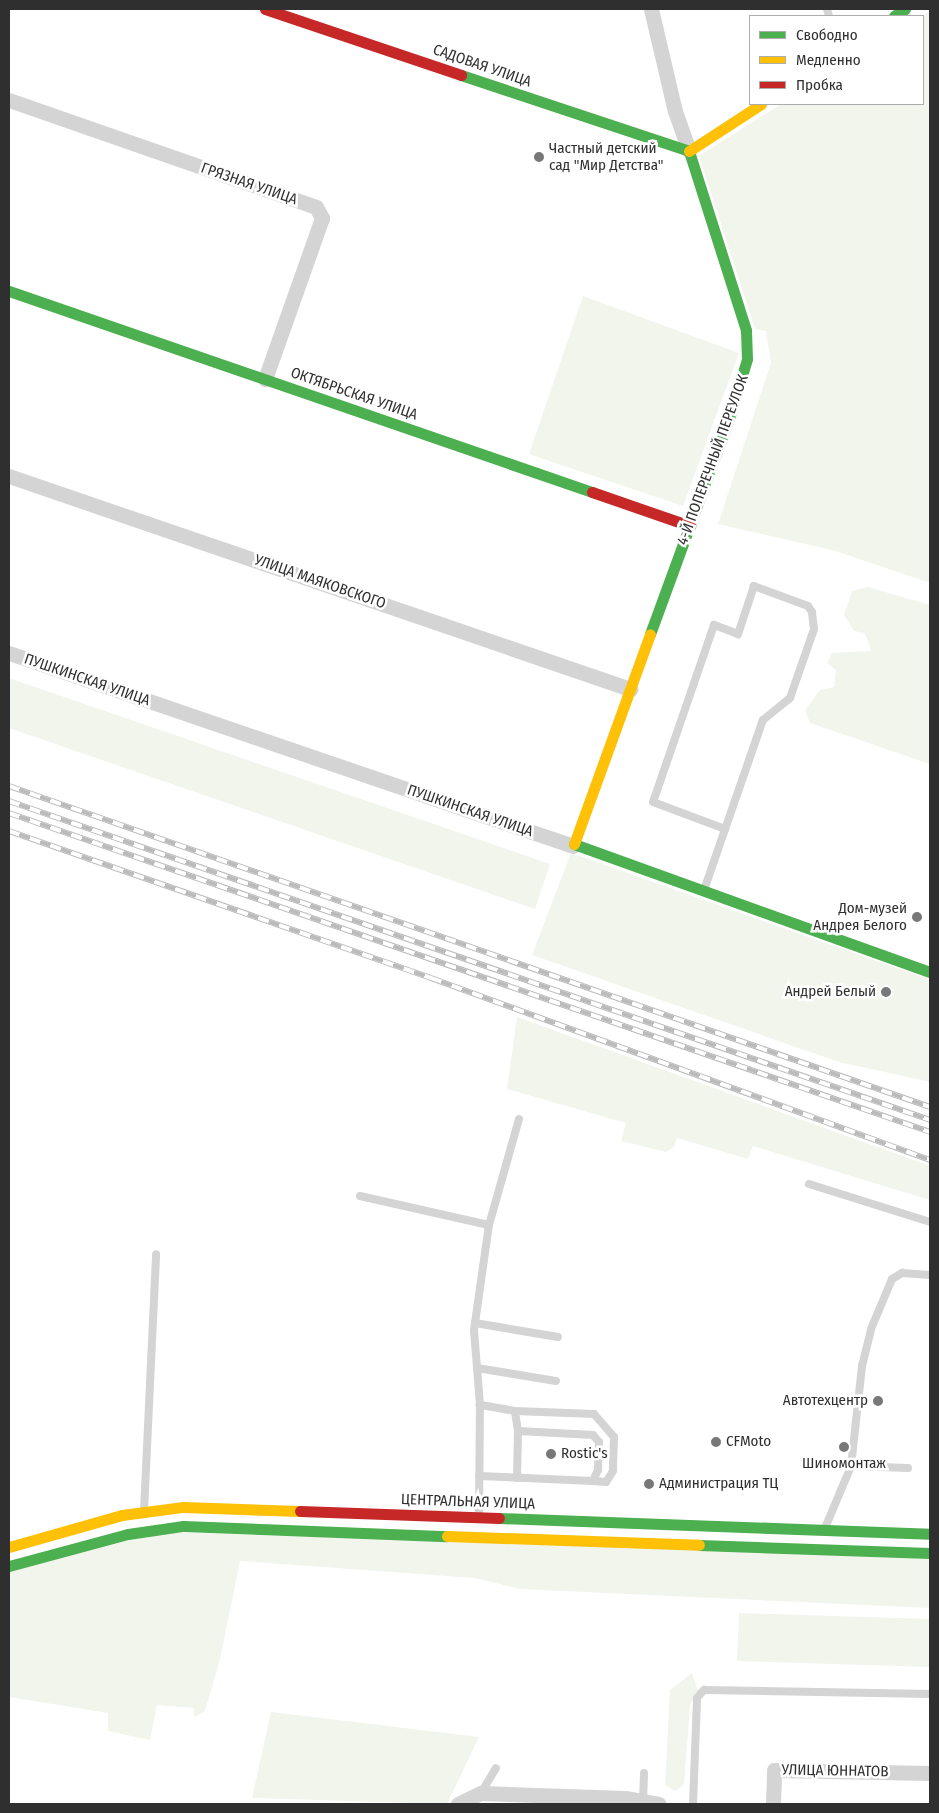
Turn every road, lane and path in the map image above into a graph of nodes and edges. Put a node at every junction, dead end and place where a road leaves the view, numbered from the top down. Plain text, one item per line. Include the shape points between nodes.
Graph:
1 (265, 9) edge
2 (651, 9) edge
3 (9, 100) edge
4 (759, 105) edge
5 (689, 151) junction
6 (9, 291) edge
7 (265, 379) junction
8 (9, 476) edge
9 (690, 526) junction
10 (9, 653) edge
11 (630, 689) junction
12 (725, 829) junction
13 (573, 846) junction
14 (703, 892) junction
15 (930, 972) edge
16 (519, 1119) dead end
17 (808, 1184) dead end
18 (360, 1196) dead end
19 (930, 1222) edge
20 (489, 1225) junction
21 (156, 1254) dead end
22 (930, 1275) edge
23 (476, 1323) junction
24 (558, 1337) dead end
25 (477, 1368) junction
26 (556, 1381) dead end
27 (480, 1406) junction
28 (515, 1411) junction
29 (518, 1431) junction
30 (851, 1466) junction
31 (908, 1468) dead end
32 (479, 1476) junction
33 (517, 1478) junction
34 (593, 1481) junction
35 (144, 1511) junction
36 (478, 1517) junction
37 (824, 1530) junction
38 (930, 1534) edge
39 (9, 1547) edge
40 (823, 1549) junction
41 (930, 1553) edge
42 (9, 1566) edge
43 (930, 1694) edge
44 (496, 1768) dead end
45 (644, 1773) dead end
46 (930, 1773) edge
47 (481, 1793) junction
48 (643, 1802) junction
49 (458, 1804) edge
50 (658, 1804) edge
51 (693, 1804) edge
52 (773, 1804) edge

1 - 5 street, САДОВАЯ УЛИЦА
2 - 5 street, 4-Й ПОПЕРЕЧНЫЙ ПЕРЕУЛОК via 675,111
3 - 7 street, ГРЯЗНАЯ УЛИЦА via 316,207 322,218
4 - 5 street
5 - 9 street, 4-Й ПОПЕРЕЧНЫЙ ПЕРЕУЛОК via 748,345 745,371
6 - 7 street, ОКТЯБРЬСКАЯ УЛИЦА
7 - 9 street, ОКТЯБРЬСКАЯ УЛИЦА via 444,437
8 - 11 street, УЛИЦА МАЯКОВСКОГО
9 - 11 street, 4-Й ПОПЕРЕЧНЫЙ ПЕРЕУЛОК
10 - 13 street, ПУШКИНСКАЯ УЛИЦА
11 - 13 street, 4-Й ПОПЕРЕЧНЫЙ ПЕРЕУЛОК
12 - 12 lane via 763,720 790,698 814,629 808,606 754,586 738,634 714,625 653,802
12 - 14 lane
13 - 14 street, ПУШКИНСКАЯ УЛИЦА
14 - 15 street, ПУШКИНСКАЯ УЛИЦА
16 - 20 lane
17 - 19 lane
18 - 20 lane
20 - 23 lane
21 - 35 lane
22 - 30 lane via 902,1273 892,1279 871,1330 862,1366
23 - 24 lane
23 - 25 lane
25 - 26 lane
25 - 27 lane
27 - 28 lane
27 - 32 lane
28 - 29 lane
28 - 34 lane via 594,1414 614,1437 612,1471 606,1482
29 - 33 lane
29 - 34 lane via 593,1434 599,1442 598,1470
30 - 31 lane
30 - 37 lane
32 - 33 lane
32 - 36 lane
33 - 34 lane
35 - 36 street, ЦЕНТРАЛЬНАЯ УЛИЦА via 183,1506
35 - 39 street, ЦЕНТРАЛЬНАЯ УЛИЦА
36 - 37 street, ЦЕНТРАЛЬНАЯ УЛИЦА
37 - 38 street, ЦЕНТРАЛЬНАЯ УЛИЦА
37 - 40 street
40 - 41 street
40 - 42 street via 183,1526 128,1534
43 - 51 lane via 704,1690 697,1698
44 - 47 lane
45 - 48 lane
46 - 52 street, УЛИЦА ЮННАТОВ via 774,1770
47 - 48 street
47 - 49 street
48 - 50 street

